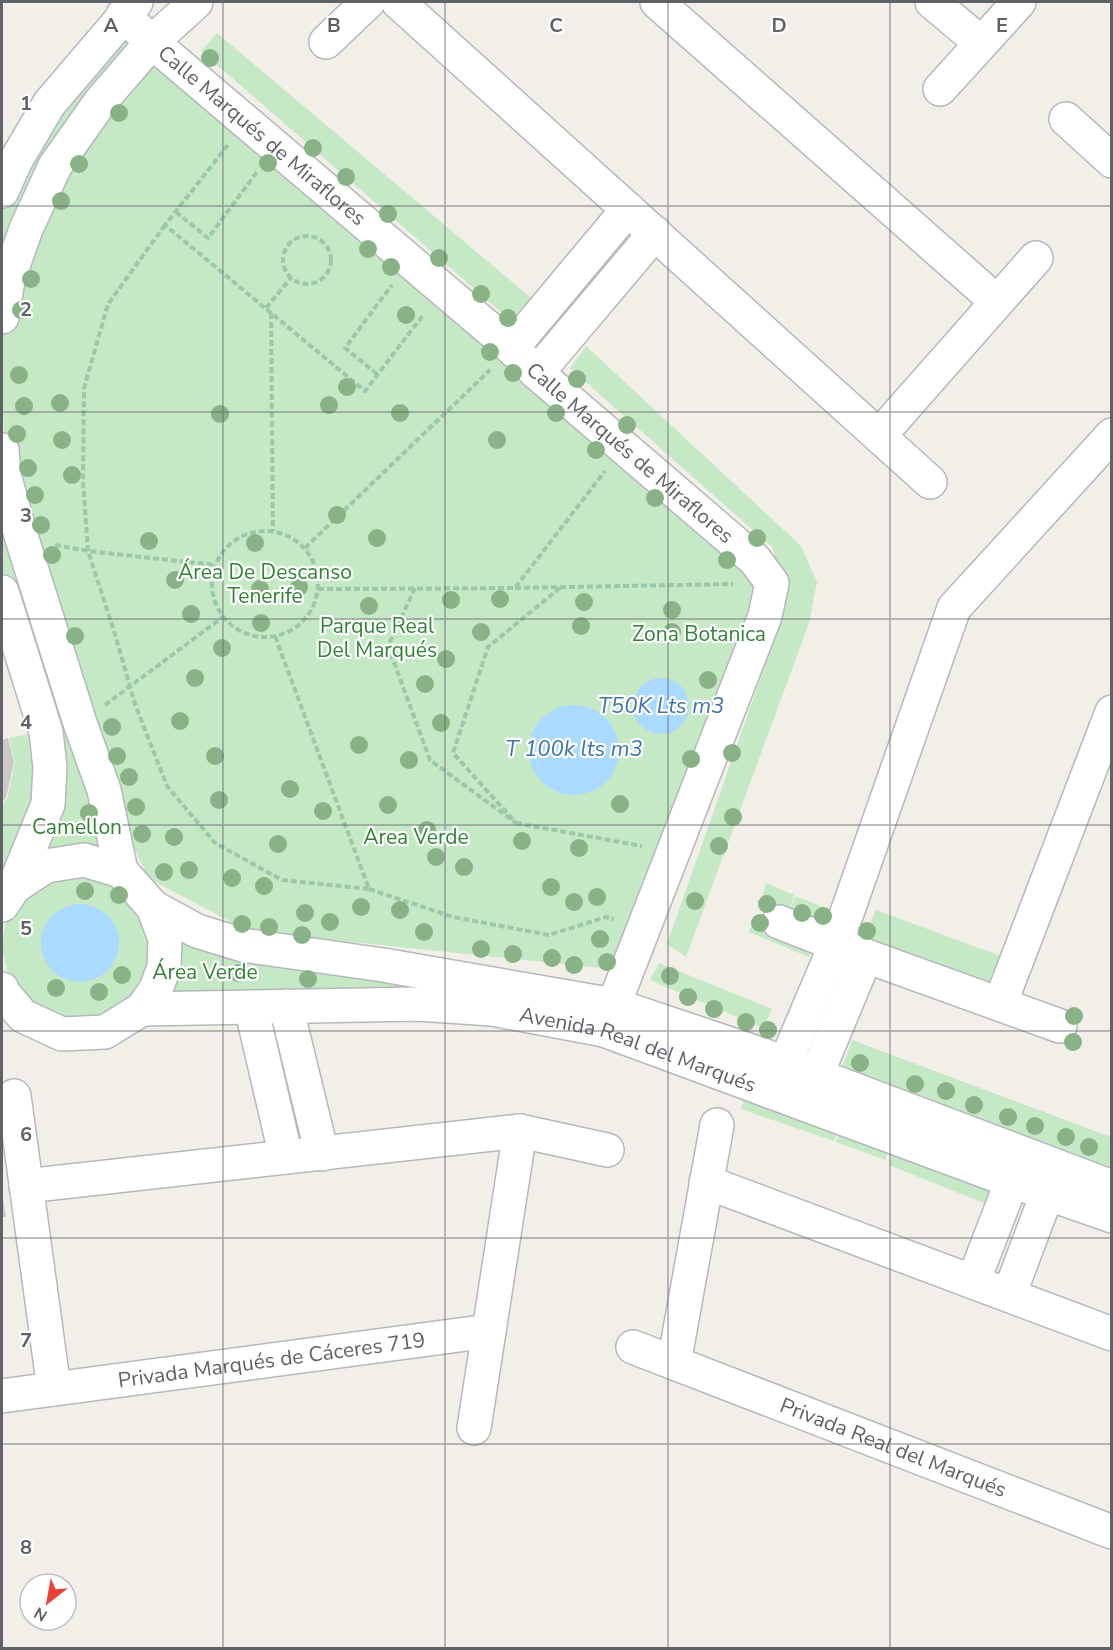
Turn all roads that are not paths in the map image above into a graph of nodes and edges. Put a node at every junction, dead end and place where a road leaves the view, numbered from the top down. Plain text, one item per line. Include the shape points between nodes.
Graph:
1 (196, 2) edge
2 (368, 2) edge
3 (398, 2) edge
4 (657, 2) edge
5 (932, 2) edge
6 (1019, 2) edge
7 (130, 8) edge
8 (152, 42) junction
9 (327, 42) dead end
10 (981, 43) junction
11 (940, 89) dead end
12 (1066, 119) dead end
13 (1112, 161) edge
14 (2, 191) edge
15 (628, 209) junction
16 (655, 233) junction
17 (1036, 258) dead end
18 (996, 301) junction
19 (2, 316) edge
20 (512, 348) junction
21 (537, 372) junction
22 (1112, 435) edge
23 (879, 436) junction
24 (2, 450) edge
25 (930, 482) dead end
26 (2, 592) edge
27 (1112, 712) edge
28 (121, 871) junction
29 (8, 896) edge
30 (153, 907) junction
31 (779, 922) dead end
32 (836, 944) junction
33 (866, 956) junction
34 (2, 989) edge
35 (1000, 1004) junction
36 (286, 1006) junction
37 (251, 1007) junction
38 (142, 1009) junction
39 (609, 1017) junction
40 (12, 1018) edge
41 (1060, 1026) dead end
42 (785, 1064) junction
43 (816, 1076) junction
44 (14, 1096) dead end
45 (717, 1125) dead end
46 (520, 1131) junction
47 (607, 1150) dead end
48 (322, 1154) junction
49 (286, 1157) junction
50 (1012, 1181) junction
51 (706, 1182) junction
52 (26, 1186) junction
53 (1112, 1187) edge
54 (1047, 1194) junction
55 (1112, 1216) edge
56 (973, 1282) junction
57 (1009, 1295) junction
58 (489, 1331) junction
59 (1112, 1334) edge
60 (633, 1347) dead end
61 (674, 1363) junction
62 (54, 1389) junction
63 (2, 1396) edge
64 (474, 1428) dead end
65 (1112, 1532) edge

1 - 8 street
2 - 9 street
3 - 15 street
4 - 18 street
5 - 10 street
6 - 10 street
7 - 8 street, Calle Marqués de Miraflores
7 - 14 street via 49,104
8 - 19 street via 101,101 55,166 8,279
8 - 20 street, Calle Marqués de Miraflores
10 - 11 street
12 - 13 street
15 - 16 street
15 - 20 street
16 - 21 street
16 - 23 street
17 - 18 street
18 - 23 street
20 - 21 street, Calle Marqués de Miraflores
21 - 39 street, Calle Marqués de Miraflores via 755,560 772,583 765,616
22 - 32 street via 954,608
23 - 25 street
24 - 28 street via 4,475 22,539 104,790
26 - 29 street via 46,732 50,767 48,804
27 - 35 street
28 - 29 street via 84,860 46,866
28 - 30 street
30 - 38 street via 165,939 164,967
30 - 39 street, Avenida Real del Marqués via 197,931 243,945 383,965
31 - 32 street
32 - 33 street
32 - 42 street
33 - 35 street
33 - 43 street
34 - 40 street
35 - 41 street
36 - 37 street, Avenida Real del Marqués
36 - 39 street, Avenida Real del Marqués via 418,1004
36 - 48 street
37 - 38 street, Avenida Real del Marqués
37 - 49 street
38 - 40 street via 105,1032 62,1034
39 - 42 street, Avenida Real del Marqués via 763,1055
39 - 50 street, Avenida Real del Marqués
42 - 43 street, Avenida Real del Marqués
43 - 53 street, Avenida Real del Marqués
44 - 52 street
45 - 51 street
46 - 47 street
46 - 48 street
46 - 58 street
48 - 49 street
49 - 52 street
50 - 54 street, Avenida Real del Marqués
50 - 56 street
51 - 56 street
51 - 61 street
52 - 62 street
54 - 55 street, Avenida Real del Marqués
54 - 57 street
56 - 57 street
57 - 59 street
58 - 62 street, Privada Marqués de Cáceres 719
58 - 64 street
60 - 61 street, Privada Real del Marqués
61 - 65 street, Privada Real del Marqués
62 - 63 street, Privada Marqués de Cáceres 719

